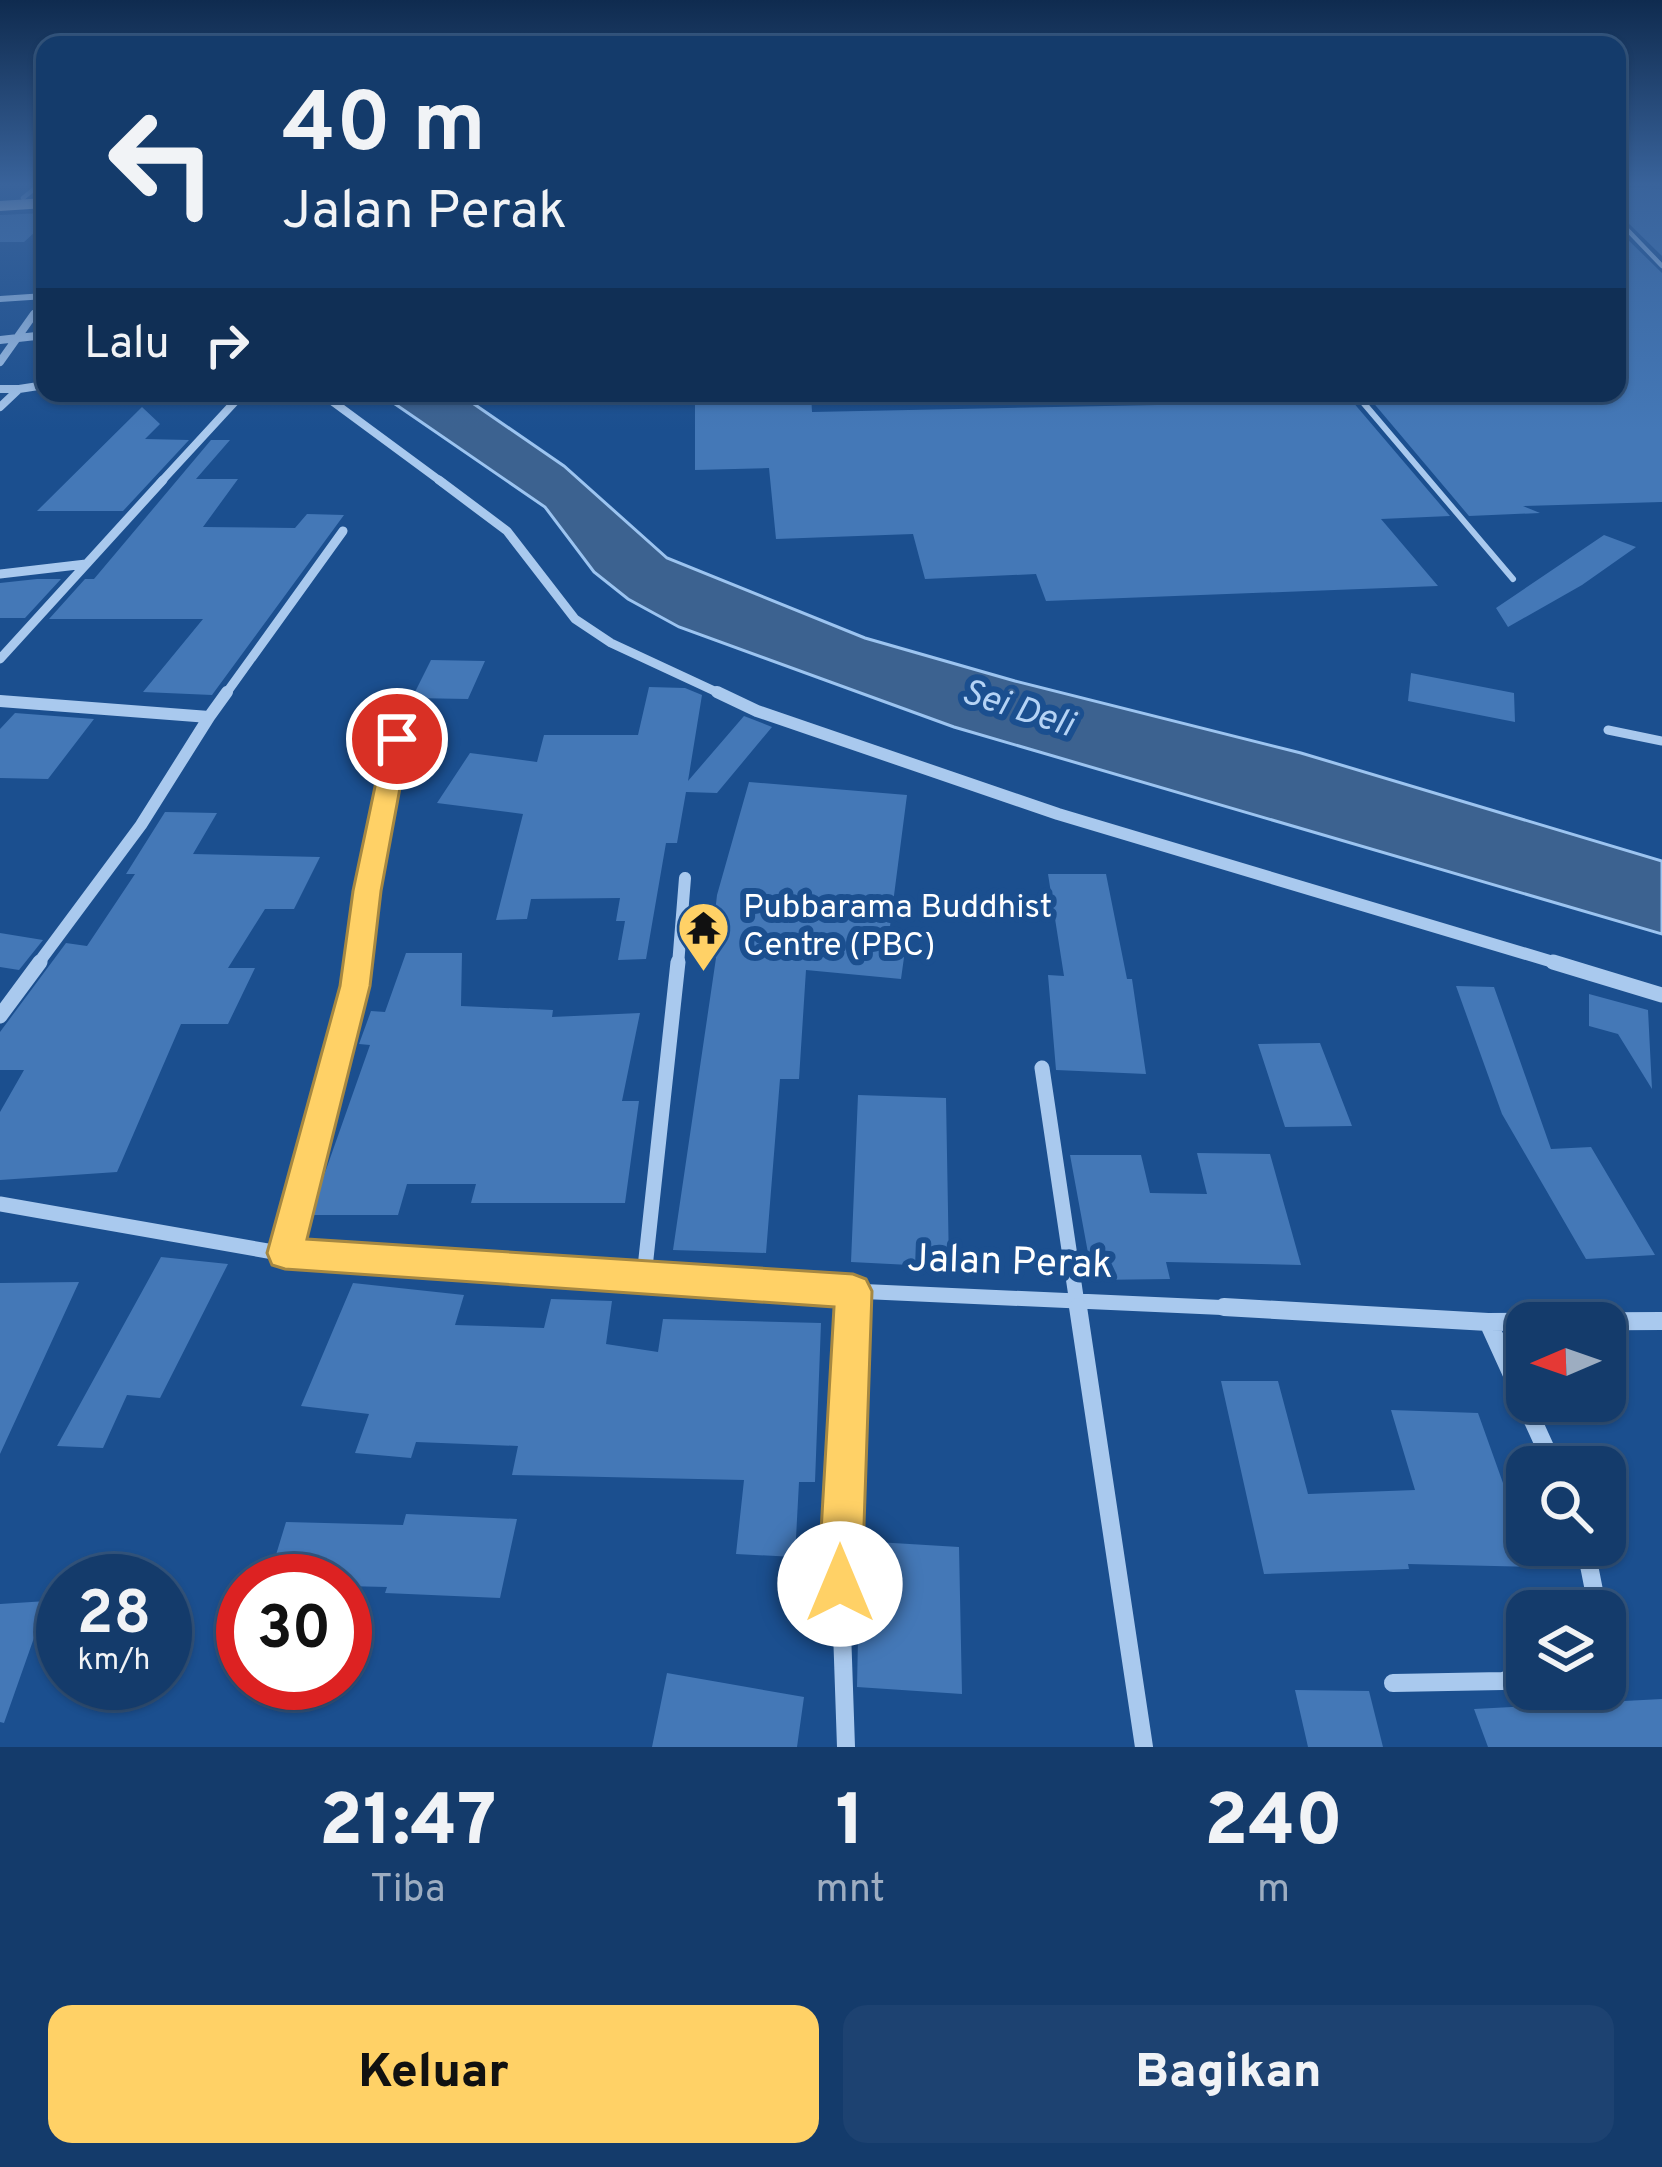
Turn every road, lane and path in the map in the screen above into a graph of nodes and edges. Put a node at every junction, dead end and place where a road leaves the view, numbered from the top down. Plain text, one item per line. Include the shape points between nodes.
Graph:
1 (36, 298) edge
2 (0, 299) edge
3 (36, 311) edge
4 (36, 336) edge
5 (16, 338) junction
6 (0, 340) edge
7 (0, 362) edge
8 (36, 386) edge
9 (19, 388) junction
10 (0, 389) edge
11 (235, 402) edge
12 (333, 402) edge
13 (1362, 402) edge
14 (0, 407) edge
15 (343, 531) dead end
16 (87, 564) junction
17 (0, 574) edge
18 (1513, 579) dead end
19 (0, 659) edge
20 (0, 700) edge
21 (209, 717) junction
22 (1608, 730) dead end
23 (397, 739) dead end
24 (1662, 741) edge
25 (685, 878) dead end
26 (1662, 995) edge
27 (0, 1016) edge
28 (1042, 1068) dead end
29 (0, 1204) edge
30 (285, 1253) junction
31 (644, 1276) junction
32 (853, 1291) junction
33 (1073, 1298) junction
34 (1662, 1321) edge
35 (1488, 1322) junction
36 (1544, 1446) edge
37 (1506, 1680) edge
38 (1393, 1683) dead end
39 (846, 1747) edge
40 (1144, 1747) edge

1 - 2 street
3 - 5 street
4 - 5 street
5 - 6 street
5 - 7 street
8 - 9 street
9 - 10 street
9 - 14 street
11 - 16 street
12 - 26 street via 507,530 574,619 758,711 1058,814
13 - 18 lane
15 - 21 street
16 - 17 street
16 - 19 street
20 - 21 street
21 - 27 street via 141,825
22 - 24 lane
23 - 30 street via 355,986
25 - 31 street
28 - 33 street
29 - 30 street, Jalan Perak
30 - 31 street, Jalan Perak
31 - 32 street, Jalan Perak
32 - 33 street, Jalan Perak
32 - 39 street via 839,1543
33 - 35 street, Jalan Perak
33 - 40 street
34 - 35 street, Jalan Perak
35 - 36 street
37 - 38 street

